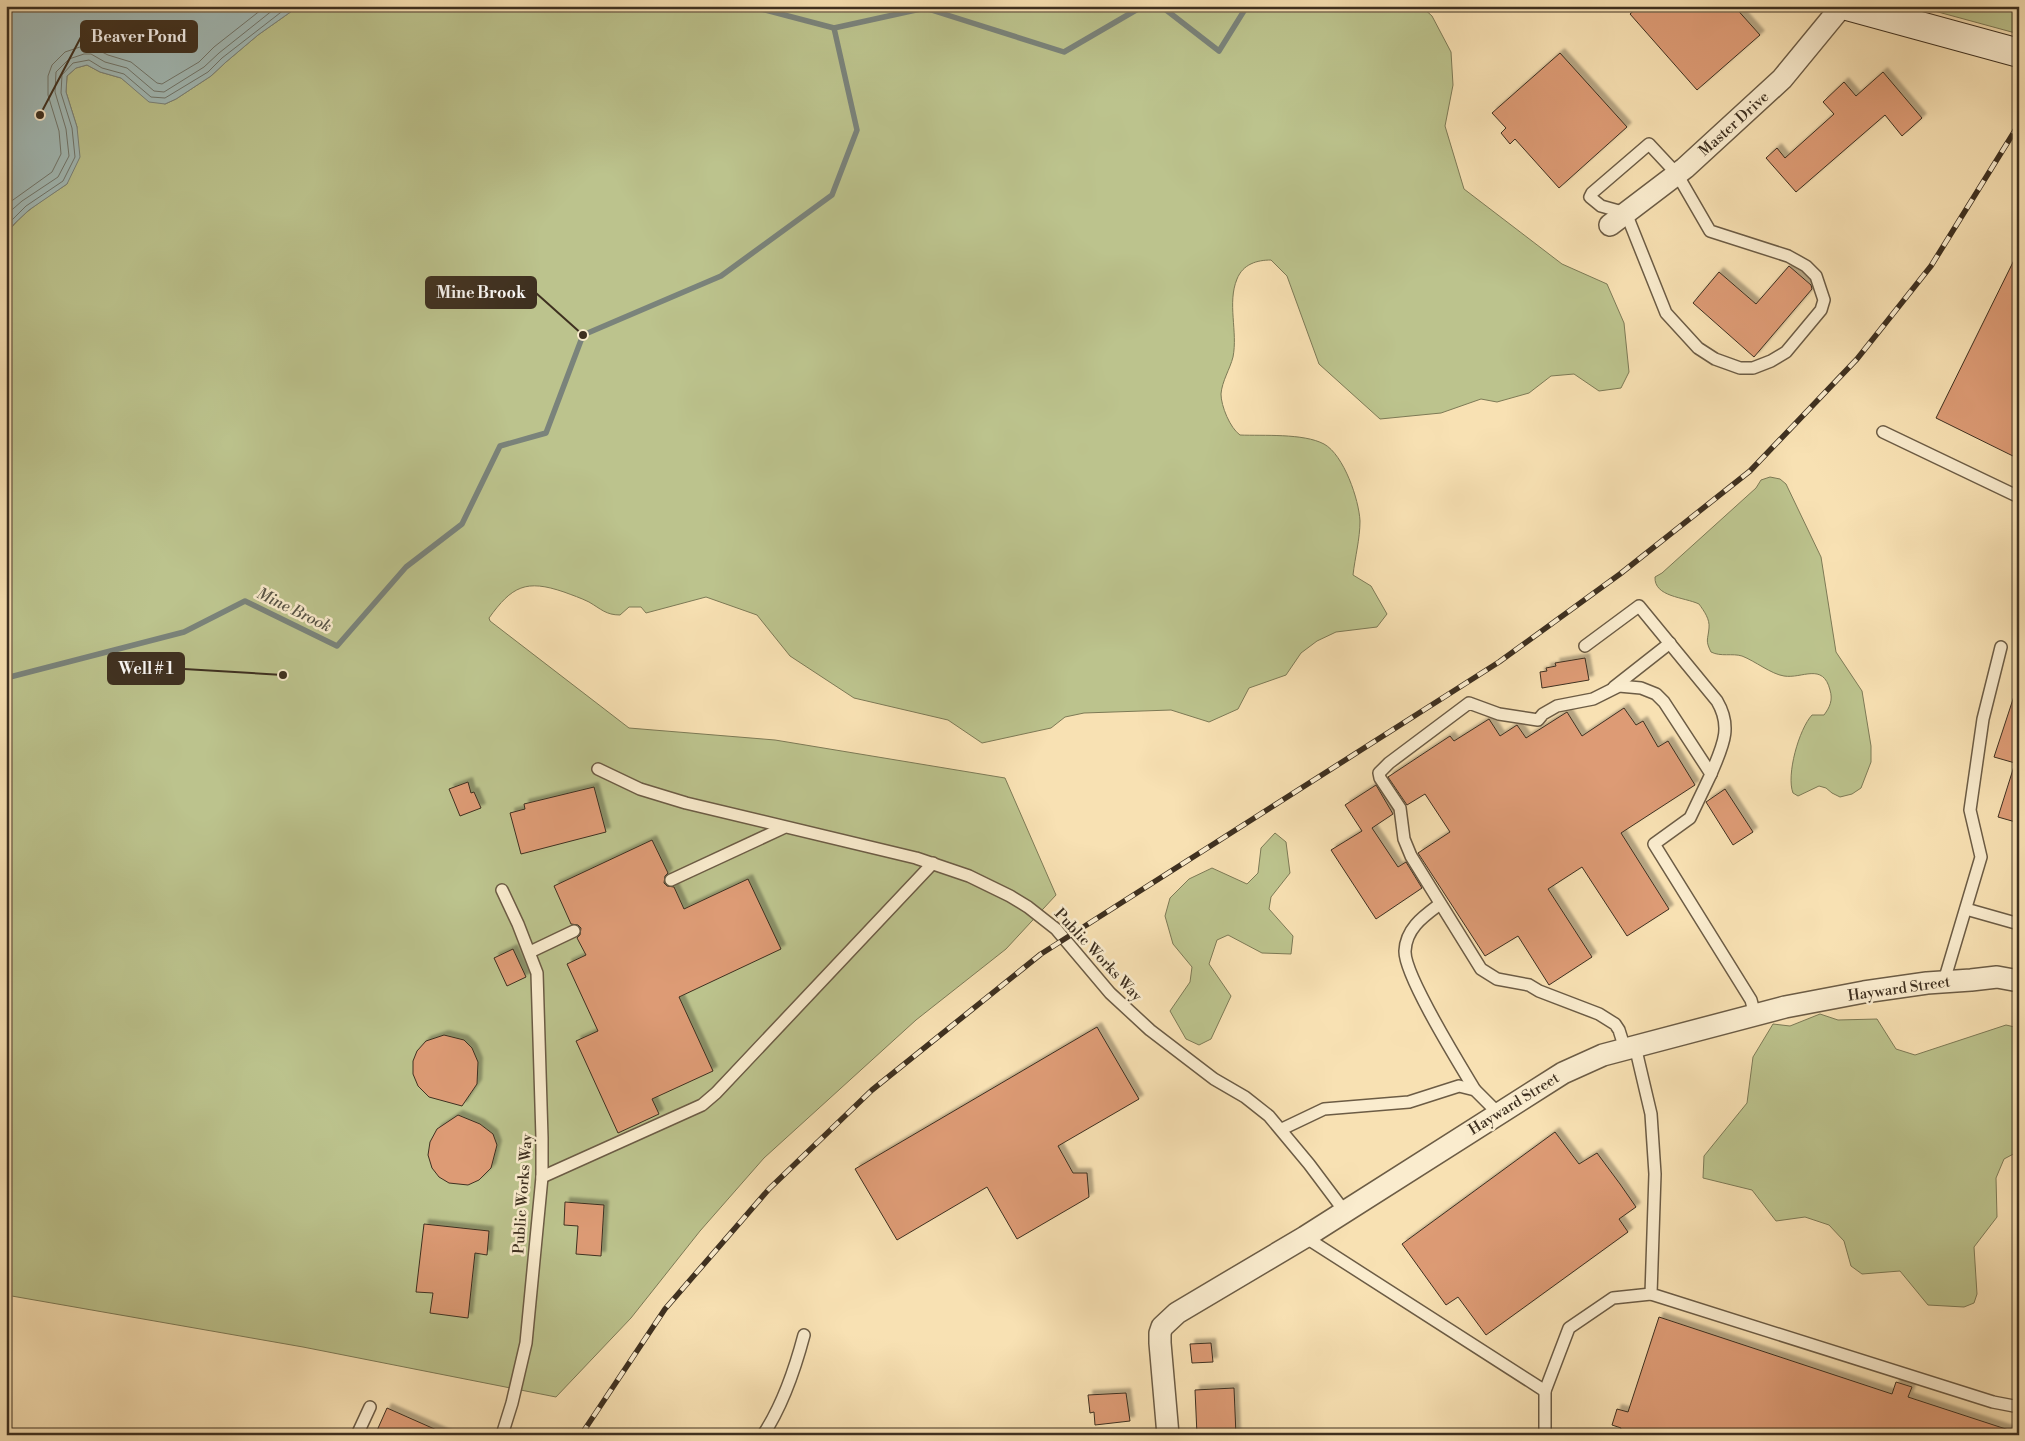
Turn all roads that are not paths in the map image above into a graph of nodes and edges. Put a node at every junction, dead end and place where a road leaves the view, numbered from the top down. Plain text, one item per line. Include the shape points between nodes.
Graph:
1 (1842, 6) edge
2 (1847, 6) edge
3 (2019, 53) edge
4 (1677, 174) junction
5 (1618, 219) junction
6 (1882, 432) dead end
7 (2019, 497) edge
8 (1670, 643) junction
9 (1584, 646) dead end
10 (2001, 647) dead end
11 (1613, 688) junction
12 (598, 769) dead end
13 (1711, 774) junction
14 (783, 828) junction
15 (933, 863) junction
16 (671, 880) dead end
17 (502, 890) dead end
18 (1440, 904) junction
19 (1966, 909) junction
20 (2019, 924) edge
21 (574, 931) dead end
22 (530, 952) junction
23 (1944, 981) junction
24 (2019, 981) edge
25 (1755, 1015) junction
26 (1630, 1047) junction
27 (1475, 1090) junction
28 (1498, 1114) junction
29 (1282, 1130) junction
30 (542, 1177) junction
31 (1345, 1212) junction
32 (1305, 1237) junction
33 (1651, 1294) junction
34 (804, 1335) dead end
35 (1545, 1391) junction
36 (370, 1407) dead end
37 (2019, 1407) edge
38 (357, 1435) edge
39 (502, 1435) edge
40 (763, 1435) edge
41 (1168, 1435) edge
42 (1545, 1435) edge

1 - 4 street, Master Drive via 1782,80
2 - 3 street
4 - 5 street, Master Drive
4 - 5 lane via 1649,144 1590,197
4 - 5 lane via 1710,231 1788,256 1816,276 1824,300 1821,310 1786,352 1753,368 1740,368 1715,359 1698,348 1666,314
6 - 7 lane
8 - 9 lane via 1639,606
8 - 11 lane
8 - 13 lane via 1717,701 1725,719 1720,753
10 - 19 lane via 1983,719 1970,810 1981,857
11 - 13 lane via 1633,686 1656,694
11 - 18 lane via 1593,699 1557,706 1538,720 1500,714 1469,703 1381,770 1380,778 1400,808 1404,840 1411,856
12 - 14 lane, Public Works Way via 656,795
13 - 25 lane via 1690,818 1654,844 1751,1000
14 - 15 lane, Public Works Way
14 - 16 lane
15 - 29 lane, Public Works Way via 992,887 1048,921 1110,993 1150,1030 1214,1079 1255,1104
15 - 30 lane via 702,1105
17 - 22 lane, Public Works Way
18 - 26 lane via 1487,974 1529,985 1599,1014 1615,1024
18 - 27 lane via 1419,920 1405,951 1430,1010
19 - 20 lane
19 - 23 lane
21 - 22 lane
22 - 30 lane, Public Works Way via 538,984
23 - 24 street, Hayward Street via 1997,976
23 - 25 street, Hayward Street via 1864,992
25 - 26 street, Hayward Street
26 - 28 street, Hayward Street via 1596,1057 1572,1069
26 - 33 lane via 1652,1114 1655,1174
27 - 28 lane
27 - 29 lane via 1458,1086 1409,1102 1324,1109
28 - 31 street, Hayward Street
29 - 31 lane, Public Works Way
30 - 39 lane, Public Works Way via 526,1343
31 - 32 street, Hayward Street
32 - 35 lane
32 - 41 street, Hayward Street via 1196,1301 1162,1327 1160,1343
33 - 35 lane via 1613,1298 1569,1328
33 - 37 lane via 1993,1402
34 - 40 lane via 796,1365
35 - 42 lane
36 - 38 lane

